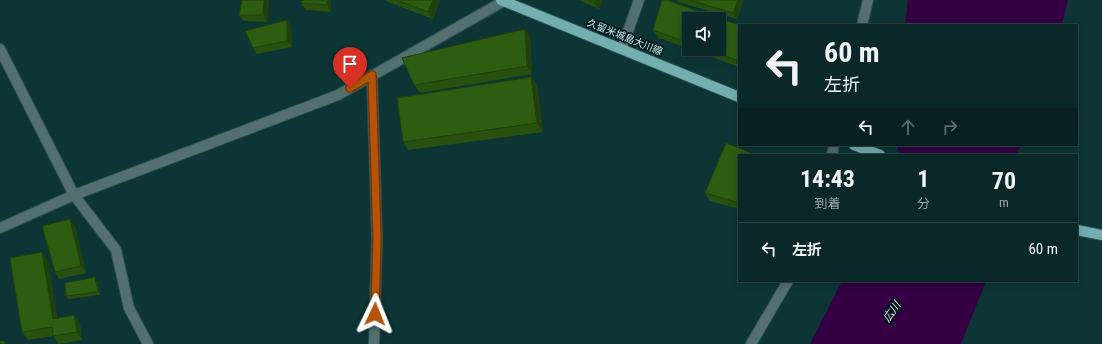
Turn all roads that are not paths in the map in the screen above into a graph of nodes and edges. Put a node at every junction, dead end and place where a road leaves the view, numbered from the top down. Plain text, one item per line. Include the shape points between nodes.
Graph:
1 (639, 0) edge
2 (868, 0) edge
3 (503, 1) edge
4 (862, 24) edge
5 (622, 48) junction
6 (0, 49) edge
7 (372, 75) junction
8 (738, 97) edge
9 (857, 146) edge
10 (877, 154) edge
11 (74, 195) junction
12 (0, 228) edge
13 (1078, 230) edge
14 (1102, 235) edge
15 (787, 282) edge
16 (148, 344) edge
17 (374, 344) edge
18 (751, 344) edge

1 - 5 street
2 - 4 street
3 - 5 main road, 久留米城島大川線
3 - 7 street
5 - 8 main road, 久留米城島大川線
6 - 11 street
7 - 11 street via 338,95
7 - 17 street via 377,238
9 - 10 main road
11 - 12 street
11 - 16 street via 116,250 129,308
13 - 14 main road
15 - 18 street

